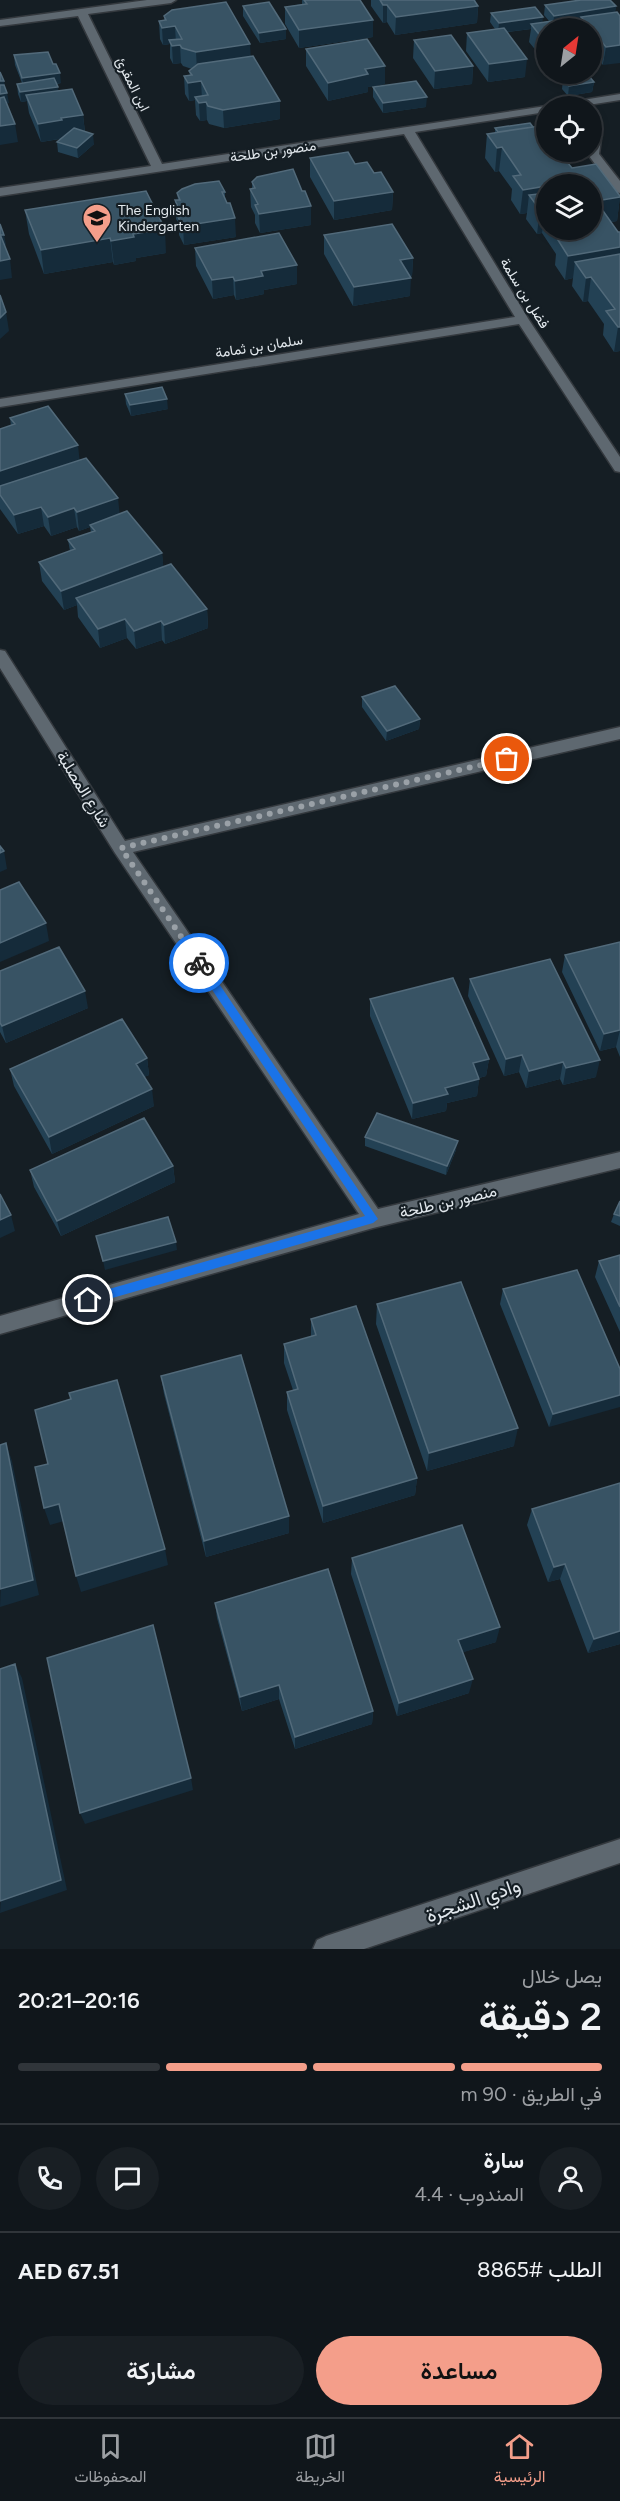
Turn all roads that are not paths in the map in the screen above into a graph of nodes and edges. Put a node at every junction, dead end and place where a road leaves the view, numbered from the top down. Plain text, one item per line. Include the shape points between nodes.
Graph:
1 (117, 0) edge
2 (171, 0) edge
3 (81, 12) junction
4 (0, 16) edge
5 (0, 23) edge
6 (620, 97) edge
7 (602, 100) edge
8 (536, 111) edge
9 (408, 131) junction
10 (598, 162) edge
11 (158, 168) junction
12 (620, 189) edge
13 (0, 192) edge
14 (523, 320) junction
15 (0, 403) edge
16 (620, 468) edge
17 (0, 655) edge
18 (620, 733) edge
19 (121, 848) junction
20 (620, 1160) edge
21 (373, 1219) junction
22 (0, 1325) edge
23 (620, 1851) edge
24 (326, 1949) edge

1 - 4 street
2 - 3 street
3 - 5 street
3 - 11 street, ابن المقرئ
6 - 7 street
8 - 9 street, منصور بن طلحة
9 - 11 street, منصور بن طلحة
9 - 14 street, فضل بن سلمة
10 - 12 street
11 - 13 street, منصور بن طلحة
14 - 15 street, سلمان بن ثمامة
14 - 16 street, فضل بن سلمة
17 - 19 street, شارع المصلبة
18 - 19 street
19 - 21 street, شارع المصلبة
20 - 21 street, منصور بن طلحة
21 - 22 street, منصور بن طلحة
23 - 24 street, وادي الشجرة

